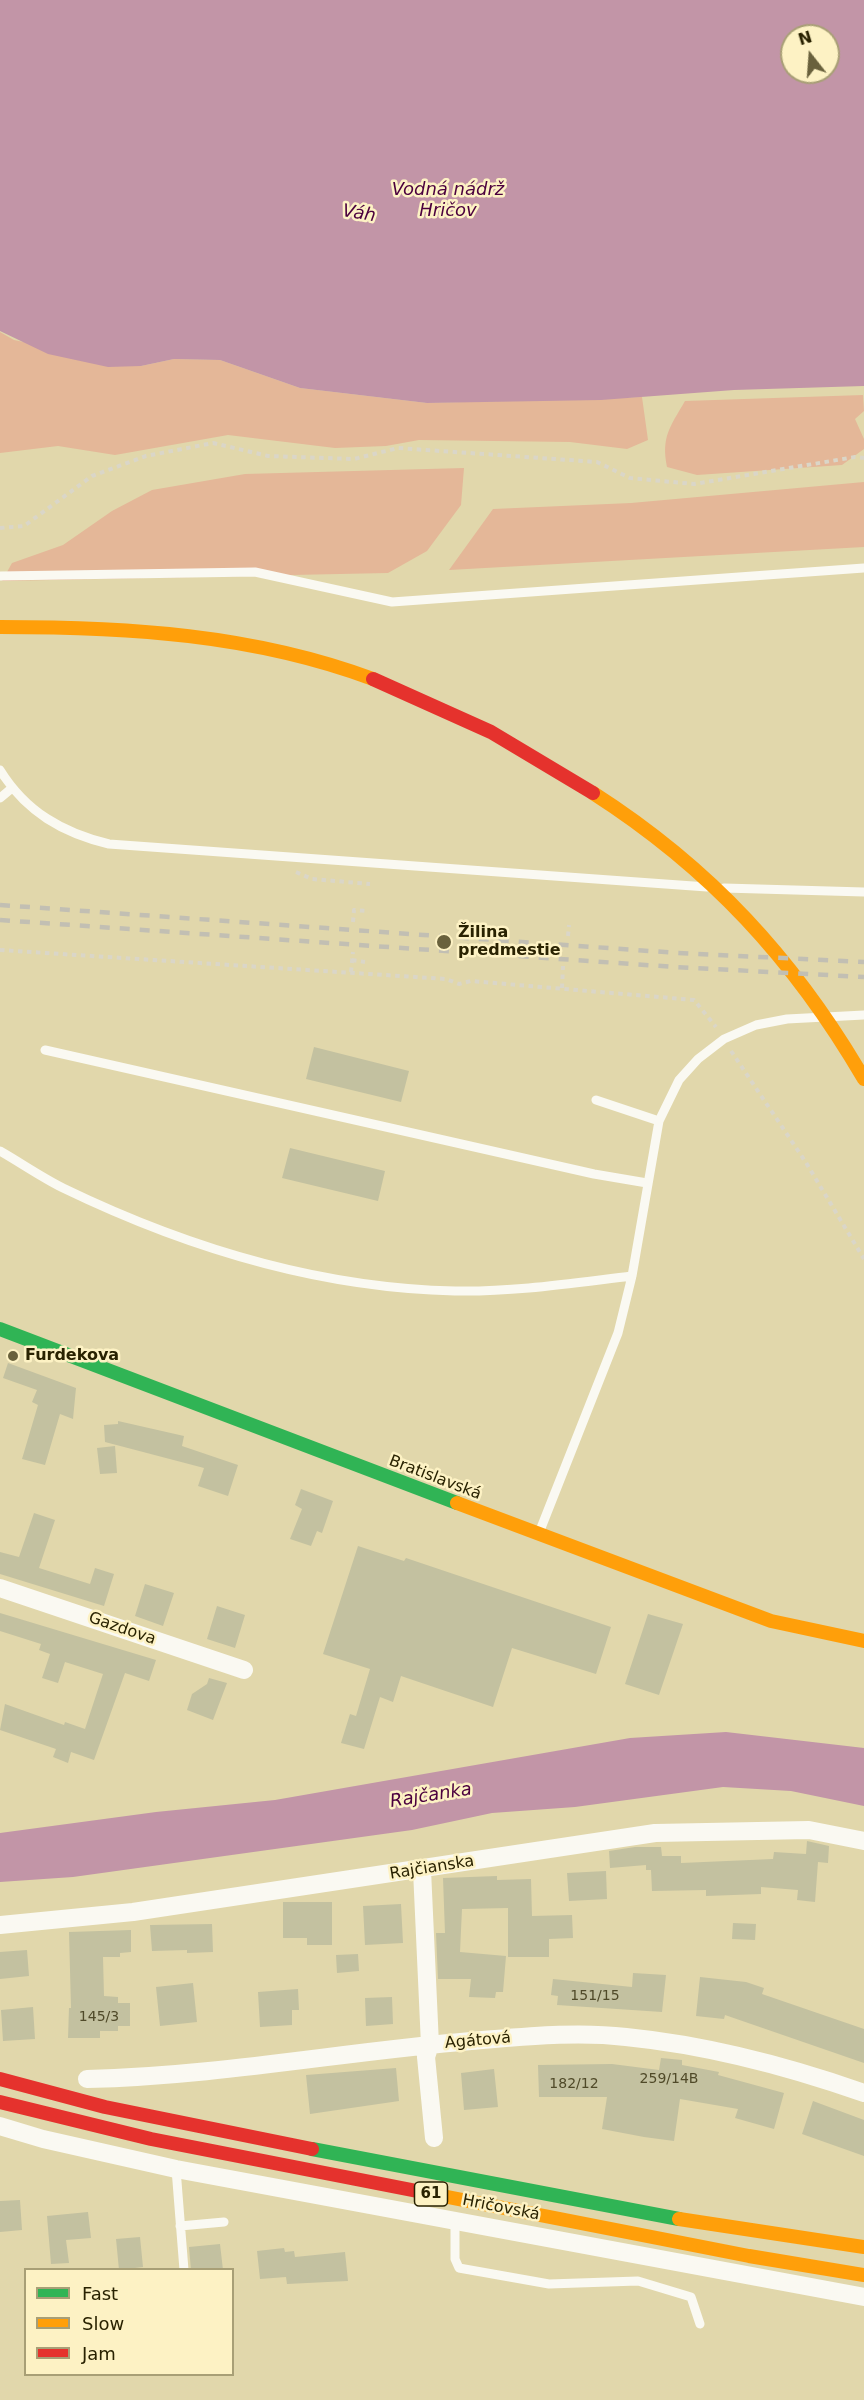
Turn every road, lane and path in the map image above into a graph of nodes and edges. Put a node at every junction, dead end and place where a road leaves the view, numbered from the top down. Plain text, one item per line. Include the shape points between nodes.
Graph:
1 (864, 458) edge
2 (0, 528) edge
3 (864, 568) edge
4 (0, 576) edge
5 (0, 627) edge
6 (0, 770) edge
7 (12, 788) junction
8 (0, 798) edge
9 (295, 872) dead end
10 (370, 884) dead end
11 (864, 892) edge
12 (369, 911) dead end
13 (353, 922) dead end
14 (569, 925) dead end
15 (568, 936) dead end
16 (0, 950) edge
17 (353, 952) dead end
18 (352, 960) junction
19 (365, 962) dead end
20 (563, 966) dead end
21 (351, 972) junction
22 (562, 988) junction
23 (864, 1015) edge
24 (716, 1028) dead end
25 (45, 1050) dead end
26 (730, 1050) dead end
27 (861, 1074) edge
28 (596, 1100) dead end
29 (659, 1121) junction
30 (0, 1150) edge
31 (647, 1184) junction
32 (864, 1259) edge
33 (632, 1276) junction
34 (0, 1329) edge
35 (538, 1535) junction
36 (0, 1588) edge
37 (864, 1641) edge
38 (244, 1670) dead end
39 (864, 1841) edge
40 (422, 1870) junction
41 (0, 1925) edge
42 (430, 2044) junction
43 (0, 2079) edge
44 (87, 2079) dead end
45 (864, 2093) edge
46 (0, 2102) edge
47 (0, 2126) edge
48 (434, 2138) dead end
49 (176, 2169) junction
50 (455, 2221) junction
51 (224, 2222) dead end
52 (180, 2226) junction
53 (864, 2247) edge
54 (184, 2268) edge
55 (864, 2275) edge
56 (864, 2297) edge
57 (700, 2324) dead end

1 - 2 path via 694,484 630,478 597,462 398,448 354,459 268,456 213,443 146,456 92,476 24,526
3 - 4 lane via 392,602 255,573
5 - 27 street via 165,632 287,652 348,671 473,722 579,783 658,836 702,875 748,921 816,1006
6 - 7 lane
7 - 8 lane
7 - 11 lane via 35,812 63,830 91,840 136,848 726,888
9 - 10 path via 312,879
12 - 13 path via 354,910
14 - 15 path
16 - 21 path
17 - 18 path
18 - 19 path
18 - 21 path
20 - 22 path
21 - 22 path via 446,979 459,984 471,981
22 - 24 path via 694,1000
23 - 29 lane via 787,1019 756,1025 723,1039 679,1080
25 - 31 lane
26 - 32 path via 806,1161
28 - 29 lane
29 - 31 lane
30 - 33 lane via 61,1187 180,1238 280,1268 378,1286 456,1291 525,1289
31 - 33 lane
33 - 35 lane via 618,1333
34 - 35 street, Bratislavská
35 - 37 street, Bratislavská via 724,1605
36 - 38 street, Gazdova
39 - 40 street, Rajčianska via 809,1830 655,1833
40 - 41 street, Rajčianska via 133,1912
40 - 42 street
42 - 44 street, Agátová via 156,2077
42 - 45 street, Agátová via 537,2036 625,2036 729,2053
42 - 48 street via 426,2057
43 - 53 street, Hričovská / 61 via 105,2107 275,2141 693,2222
46 - 55 street, Hričovská / 61 via 162,2142
47 - 49 street, Hričovská
49 - 50 street, Hričovská
49 - 52 lane
50 - 56 street, Hričovská
50 - 57 lane via 455,2259 459,2268 549,2284 638,2281 691,2297
51 - 52 lane
52 - 54 lane

